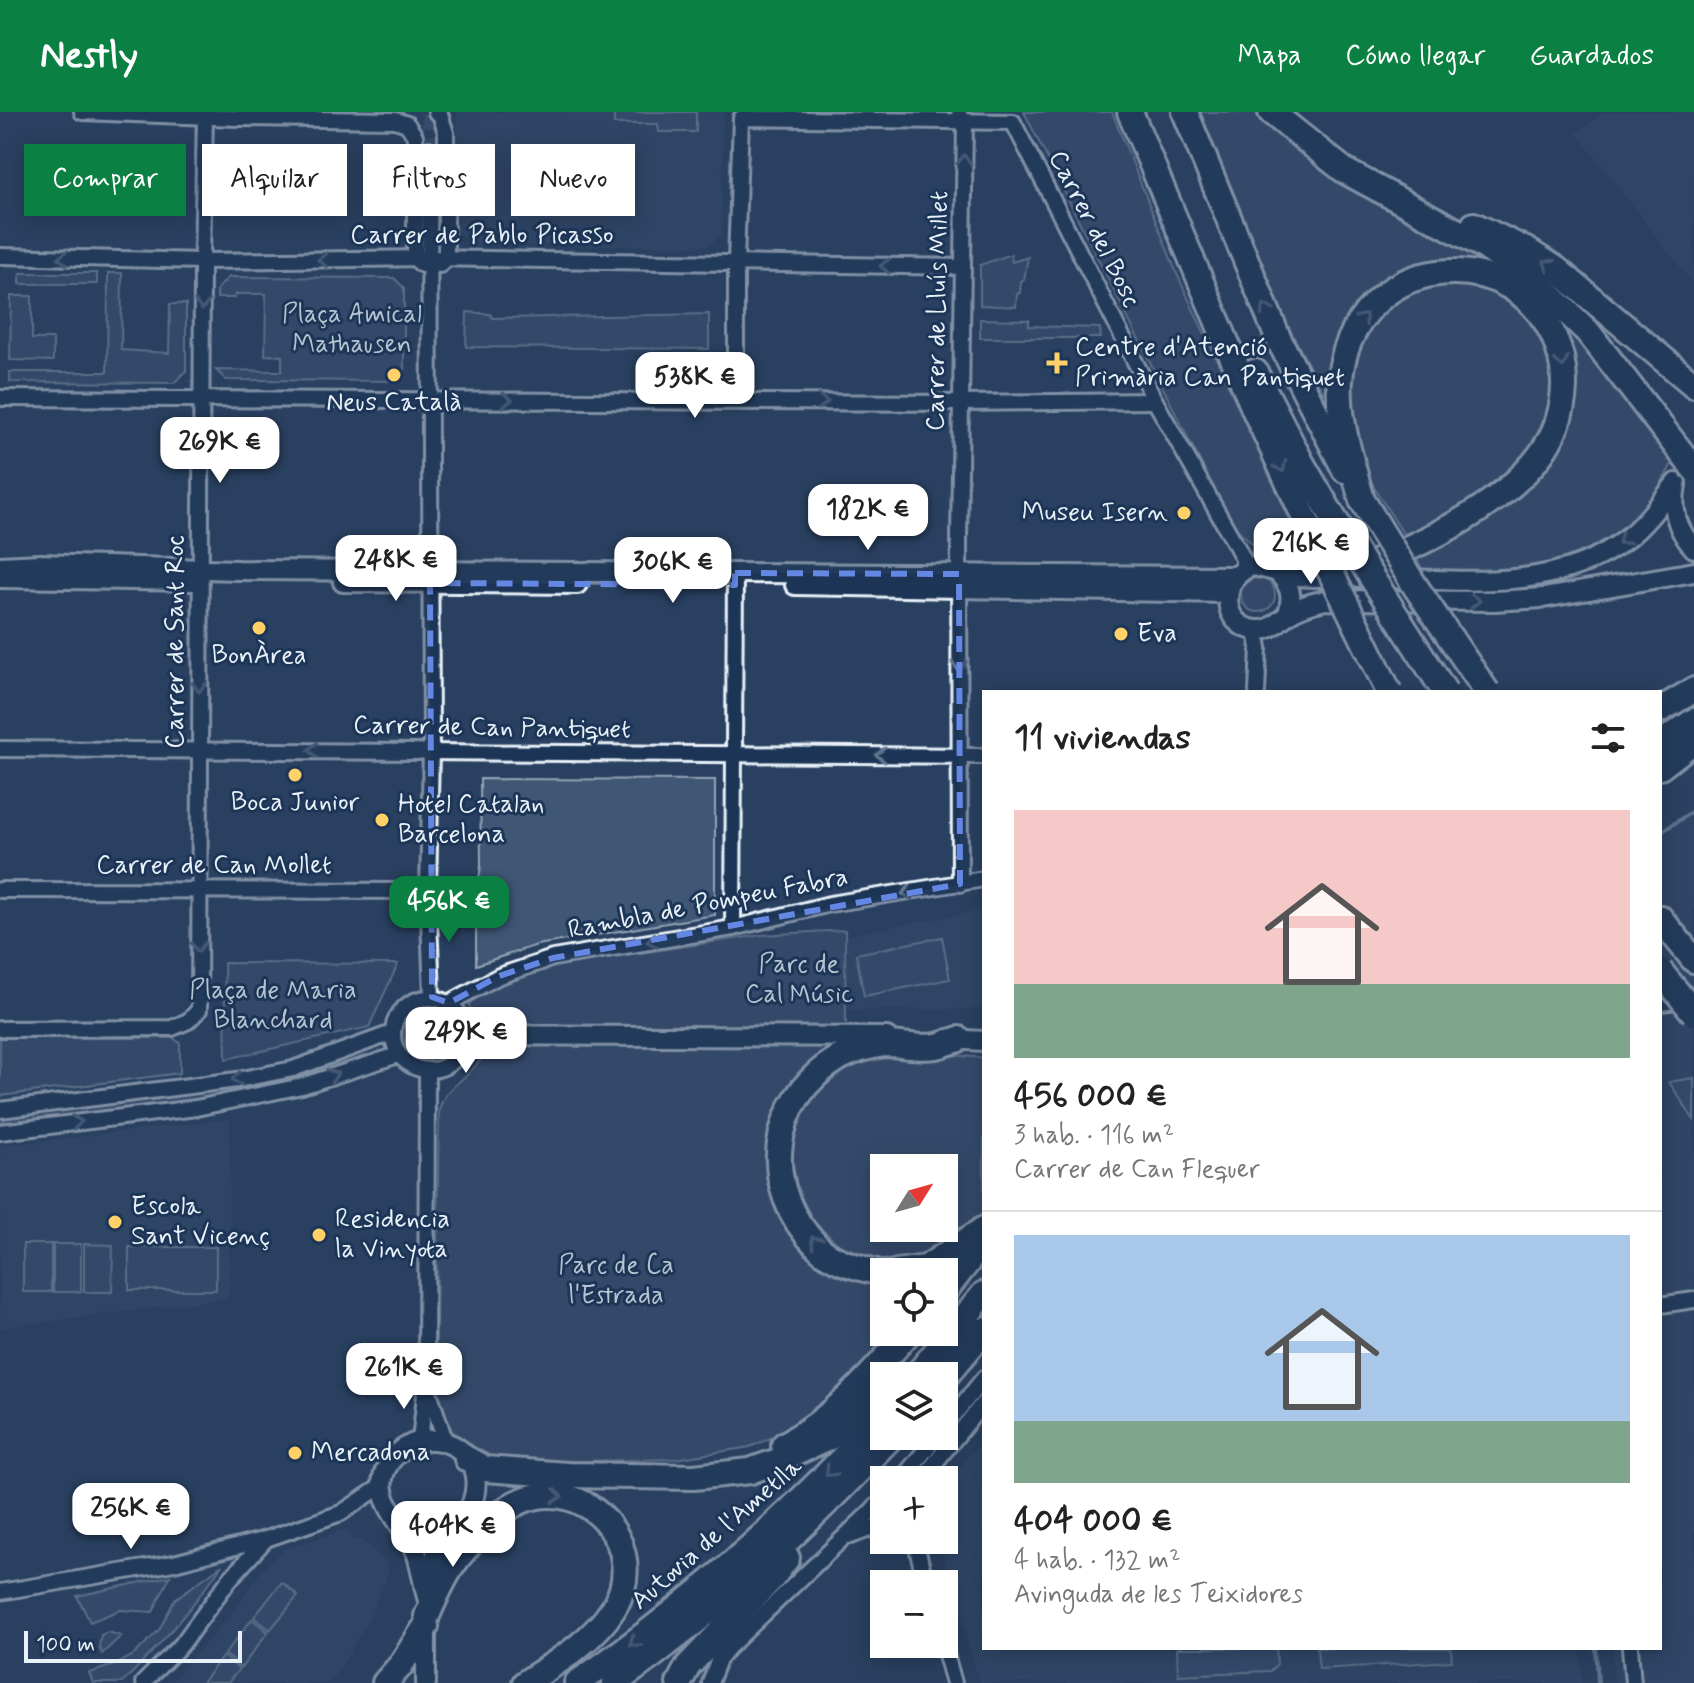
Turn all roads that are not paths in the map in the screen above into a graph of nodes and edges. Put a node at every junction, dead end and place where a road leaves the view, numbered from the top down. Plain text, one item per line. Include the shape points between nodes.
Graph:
1 (82, 112) edge
2 (436, 112) edge
3 (1130, 112) edge
4 (1144, 112) edge
5 (1185, 112) edge
6 (1271, 112) edge
7 (209, 114) edge
8 (960, 117) edge
9 (1380, 191) junction
10 (427, 216) edge
11 (0, 256) edge
12 (446, 259) junction
13 (202, 261) junction
14 (736, 262) junction
15 (425, 263) junction
16 (963, 267) junction
17 (1694, 385) edge
18 (0, 398) edge
19 (201, 400) junction
20 (429, 400) junction
21 (736, 401) junction
22 (1155, 401) junction
23 (961, 403) junction
24 (1694, 456) edge
25 (1685, 476) edge
26 (1362, 500) junction
27 (1694, 548) edge
28 (0, 566) edge
29 (1277, 572) junction
30 (1694, 572) edge
31 (200, 575) junction
32 (1346, 575) junction
33 (430, 576) junction
34 (0, 578) edge
35 (735, 579) junction
36 (1235, 580) junction
37 (959, 581) junction
38 (1288, 614) junction
39 (1256, 630) junction
40 (1257, 690) edge
41 (1388, 690) edge
42 (1444, 690) edge
43 (1486, 690) edge
44 (1694, 690) edge
45 (1662, 709) edge
46 (1694, 721) edge
47 (1694, 741) edge
48 (1662, 743) edge
49 (0, 749) edge
50 (199, 749) junction
51 (431, 751) junction
52 (734, 754) junction
53 (959, 756) junction
54 (982, 756) edge
55 (1662, 765) edge
56 (982, 879) edge
57 (960, 884) junction
58 (0, 890) edge
59 (198, 891) junction
60 (428, 891) junction
61 (1662, 920) edge
62 (733, 928) junction
63 (1694, 960) edge
64 (1662, 973) edge
65 (432, 997) junction
66 (1694, 999) edge
67 (449, 1003) junction
68 (1662, 1003) edge
69 (1694, 1013) edge
70 (0, 1029) edge
71 (392, 1033) junction
72 (465, 1035) junction
73 (959, 1039) junction
74 (982, 1041) edge
75 (398, 1055) junction
76 (427, 1071) junction
77 (0, 1110) edge
78 (0, 1132) edge
79 (982, 1230) edge
80 (982, 1244) edge
81 (941, 1258) edge
82 (870, 1270) edge
83 (958, 1274) edge
84 (982, 1297) edge
85 (1694, 1300) edge
86 (1662, 1305) edge
87 (982, 1331) edge
88 (896, 1346) edge
89 (933, 1362) edge
90 (940, 1362) edge
91 (982, 1380) edge
92 (426, 1385) junction
93 (982, 1404) edge
94 (870, 1406) edge
95 (958, 1410) edge
96 (870, 1429) edge
97 (420, 1441) junction
98 (446, 1443) junction
99 (879, 1450) edge
100 (926, 1450) edge
101 (467, 1459) junction
102 (912, 1466) edge
103 (933, 1466) edge
104 (637, 1476) junction
105 (383, 1485) junction
106 (870, 1513) edge
107 (812, 1519) junction
108 (401, 1524) junction
109 (870, 1529) edge
110 (441, 1532) junction
111 (266, 1539) junction
112 (843, 1539) junction
113 (0, 1592) edge
114 (427, 1613) junction
115 (1630, 1650) edge
116 (947, 1658) edge
117 (143, 1683) edge
118 (385, 1683) edge
119 (426, 1683) edge
120 (525, 1683) edge
121 (577, 1683) edge
122 (615, 1683) edge
123 (679, 1683) edge
124 (710, 1683) edge
125 (954, 1683) edge
126 (1633, 1683) edge

1 - 7 street
2 - 12 street via 446,133
3 -> 41 highway, bridge via 1255,411
4 - 42 highway, bridge via 1271,406 1333,517
26 -> 5 highway via 1278,338
6 - 9 highway via 1319,152
7 - 13 street, Carrer de Sant Roc
7 - 15 street via 407,124 415,136
8 - 14 street via 741,118
16 -> 8 street, Carrer de Lluís Millet
8 - 22 street, Carrer del Bosc via 1013,122
17 -> 9 highway via 1536,256 1434,207
9 - 25 highway, bridge via 1482,245 1538,284 1588,332 1663,429
10 - 15 street
13 -> 11 street, Carrer de Pablo Picasso
12 - 14 street, Carrer de Pablo Picasso
12 - 15 street, Carrer de Pablo Picasso
15 -> 13 street, Carrer de Pablo Picasso
13 -> 19 street, Carrer de Sant Roc
16 -> 14 street, Carrer de Pablo Picasso
14 - 21 street
15 - 20 street
16 - 23 street, Carrer de Lluís Millet
18 - 19 street
19 - 20 street
19 - 31 street, Carrer de Sant Roc
20 -> 21 street
20 - 33 street
21 -> 23 street
22 - 23 street
22 - 36 street, Carrer del Bosc via 1243,559
23 - 37 street, Carrer de Lluís Millet
24 - 25 street
25 - 27 street via 1674,495 1675,517
25 -> 32 street via 1628,537 1555,574 1506,579
26 -> 32 highway via 1339,383 1348,343 1365,313 1406,281 1454,271 1490,277 1526,297 1551,327 1565,375 1558,421 1542,453 1485,505
26 - 43 highway, bridge
28 - 31 street
29 - 32 street
29 - 36 street via 1254,566
29 - 38 street via 1290,587
38 -> 30 street via 1325,600 1543,598
31 - 33 street
31 - 34 street
31 -> 50 street, Carrer de Sant Roc
33 - 35 street
33 - 51 street
35 - 37 street
35 - 52 street
36 - 37 street
36 - 39 street via 1227,605 1233,617
37 -> 53 street, Carrer de Lluís Millet
38 - 39 street
39 - 40 street
44 - 45 highway
46 - 48 highway
47 - 55 highway
49 - 50 street, Carrer de Can Pantiquet
51 -> 50 street, Carrer de Can Pantiquet
50 - 59 street, Carrer de Sant Roc
51 - 52 street, Carrer de Can Pantiquet
51 - 60 street
53 -> 52 street, Carrer de Can Pantiquet
52 - 62 street
53 - 54 street, Carrer de Can Pantiquet
53 - 57 street, Carrer de Lluís Millet
56 - 57 street, Rambla de Pompeu Fabra
57 -> 62 street, Rambla de Pompeu Fabra via 830,904
58 - 59 street, Carrer de Can Mollet
59 - 60 street, Carrer de Can Mollet
59 -> 70 street, Carrer de Sant Roc via 199,1010 188,1021 172,1028
60 - 65 street
61 - 63 highway
62 -> 67 street, Rambla de Pompeu Fabra via 553,958 499,976
64 - 69 highway, bridge
65 - 67 street
65 - 71 street via 404,1006
66 - 68 street
67 - 72 street via 458,1012
71 - 75 street
71 -> 77 street via 293,1069
72 - 73 street
72 - 76 street via 457,1058
73 - 74 street
82 -> 73 highway via 818,1248 789,1209 779,1179 779,1139 795,1102 841,1057 884,1044 934,1047
75 - 76 street
78 -> 75 street via 196,1108 302,1086
76 - 92 street
79 - 81 highway
80 - 83 highway
84 - 89 highway
85 - 86 street
87 - 90 highway
88 - 104 highway via 823,1421 787,1444 697,1469
91 - 95 street
92 - 97 street
92 - 98 street
93 - 103 street
94 - 104 highway via 832,1436 750,1471
96 -> 121 highway, Autovia de l'Ametlla via 758,1541
97 - 98 street
97 - 105 street via 397,1453
98 - 101 street
99 - 107 highway, Autovia de l'Ametlla
100 - 102 street
101 - 104 highway via 485,1469
101 - 110 street via 475,1478 475,1499 465,1517
105 - 108 street via 388,1509
105 - 111 street via 341,1513
106 - 112 street
107 - 122 highway, Autovia de l'Ametlla
107 - 123 highway via 772,1578 688,1666
108 - 110 street via 416,1532
108 - 114 street via 416,1553
109 - 112 street
110 - 114 street
111 - 113 street via 174,1563
111 - 117 street via 182,1644
112 - 124 street via 728,1648
114 - 118 highway via 400,1666
114 - 119 street
114 -> 120 highway via 460,1552 517,1502 563,1495 593,1508 620,1546 620,1594 579,1646
115 - 126 street
116 - 125 street

